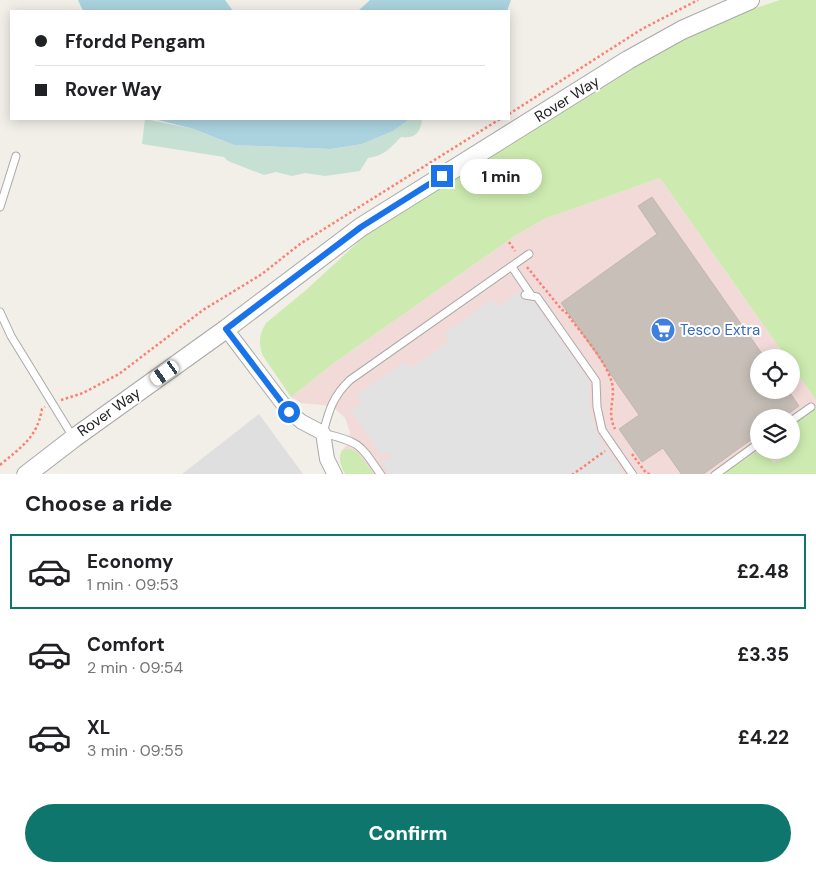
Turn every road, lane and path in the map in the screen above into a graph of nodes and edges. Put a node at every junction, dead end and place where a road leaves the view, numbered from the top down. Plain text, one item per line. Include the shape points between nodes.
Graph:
1 (698, 0) edge
2 (750, 0) edge
3 (510, 113) edge
4 (498, 120) edge
5 (16, 156) dead end
6 (0, 207) edge
7 (509, 242) dead end
8 (518, 254) dead end
9 (529, 254) dead end
10 (512, 267) junction
11 (0, 312) edge
12 (226, 329) junction
13 (612, 384) dead end
14 (606, 385) dead end
15 (52, 403) junction
16 (811, 406) dead end
17 (800, 414) edge
18 (323, 433) junction
19 (74, 438) junction
20 (607, 450) dead end
21 (750, 450) edge
22 (0, 465) edge
23 (26, 474) edge
24 (335, 474) edge
25 (381, 474) edge
26 (572, 474) edge
27 (632, 474) edge
28 (715, 474) edge

1 - 3 path via 642,29
2 - 12 street, Rover Way via 682,30 628,60 361,227
4 - 15 path via 300,244 262,274 203,310 119,374 83,393
5 - 6 lane
7 - 8 path
9 - 10 lane
10 - 18 lane via 350,380 331,403
10 - 27 lane via 528,295 537,297 596,380 602,430
11 - 15 lane
12 - 18 street via 289,412
12 - 19 street, Rover Way
13 - 14 path
15 - 19 lane
15 - 22 path via 42,409 32,438
16 - 17 lane
18 - 24 street via 328,459
18 - 25 lane via 355,442
19 - 23 street, Rover Way
20 - 26 path
21 - 28 lane

